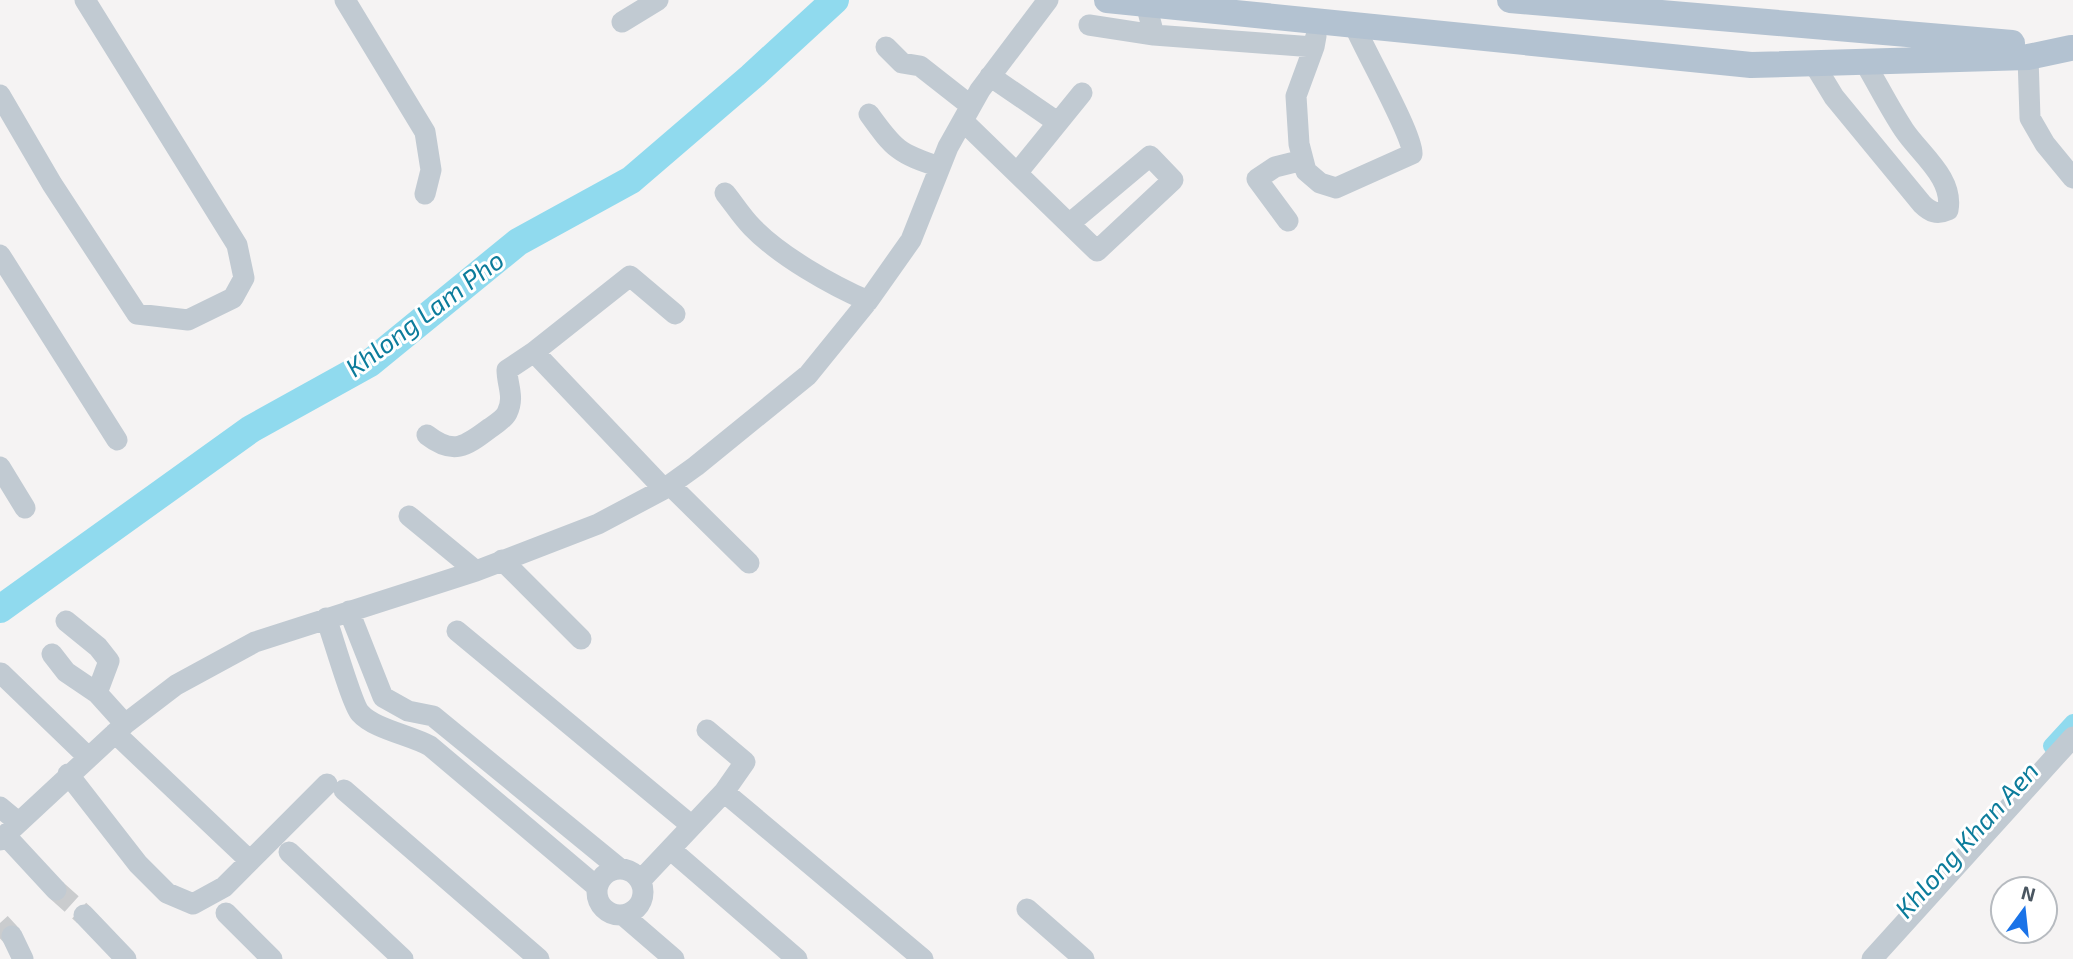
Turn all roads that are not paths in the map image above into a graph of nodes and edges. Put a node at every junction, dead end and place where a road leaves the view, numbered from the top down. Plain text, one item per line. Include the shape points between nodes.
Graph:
1 (85, 0) edge
2 (345, 0) edge
3 (658, 0) edge
4 (1048, 0) edge
5 (1107, 0) edge
6 (1510, 0) edge
7 (1146, 4) junction
8 (1713, 19) junction
9 (622, 22) dead end
10 (1089, 25) dead end
11 (1355, 27) junction
12 (1154, 35) junction
13 (1316, 35) junction
14 (886, 47) dead end
15 (2072, 48) edge
16 (2028, 57) junction
17 (1718, 61) junction
18 (1865, 63) junction
19 (1814, 64) junction
20 (990, 76) junction
21 (1082, 93) dead end
22 (0, 95) edge
23 (967, 113) junction
24 (869, 114) dead end
25 (1057, 122) junction
26 (1303, 160) junction
27 (940, 167) junction
28 (1022, 167) dead end
29 (2073, 178) edge
30 (725, 193) dead end
31 (425, 194) dead end
32 (1288, 220) dead end
33 (1069, 224) junction
34 (0, 256) edge
35 (868, 301) junction
36 (675, 314) dead end
37 (534, 352) junction
38 (427, 435) dead end
39 (117, 440) dead end
40 (0, 467) edge
41 (667, 487) junction
42 (25, 508) dead end
43 (410, 516) dead end
44 (502, 560) junction
45 (749, 563) dead end
46 (476, 571) junction
47 (349, 611) junction
48 (326, 618) junction
49 (65, 621) dead end
50 (457, 631) dead end
51 (581, 639) dead end
52 (52, 654) dead end
53 (1, 673) edge
54 (97, 693) junction
55 (120, 728) junction
56 (707, 730) dead end
57 (2073, 737) edge
58 (88, 757) junction
59 (68, 774) junction
60 (724, 792) junction
61 (0, 807) edge
62 (692, 826) junction
63 (8, 833) edge
64 (670, 849) junction
65 (289, 852) dead end
66 (250, 861) junction
67 (620, 870) junction
68 (640, 881) junction
69 (597, 887) junction
70 (57, 890) tunnel mouth
71 (1027, 909) dead end
72 (226, 913) dead end
73 (84, 915) tunnel mouth
74 (622, 915) junction
75 (6, 942) tunnel mouth
76 (22, 959) edge
77 (126, 959) edge
78 (272, 959) edge
79 (403, 959) edge
80 (539, 959) edge
81 (674, 959) edge
82 (797, 959) edge
83 (923, 959) edge
84 (1084, 959) edge
85 (1872, 959) edge

1 - 22 street via 237,245 244,278 233,298 188,320 137,314
2 - 31 street via 425,132 431,170
3 - 9 street
4 - 20 street
5 - 7 main road
6 - 8 main road
7 - 12 street
7 - 13 main road
8 - 15 main road
8 - 17 main road via 1728,34 1731,45
10 - 12 street
11 - 13 main road
11 - 17 main road
11 - 26 street via 1411,137 1412,153 1336,188 1320,183 1306,171
12 - 13 street
13 - 26 street via 1296,96
14 - 23 street via 902,63 920,66
15 - 16 main road
16 - 18 main road
16 - 29 street via 2030,118
17 - 19 main road
18 - 19 main road
18 - 19 street via 1948,191 1948,210 1929,211 1922,204 1835,97
20 - 23 street
20 - 25 street
21 - 25 street
23 - 27 street
23 - 33 street
24 - 27 street via 892,146
25 - 28 street
26 - 32 street via 1275,167 1257,179
27 - 35 street via 911,240
30 - 35 street via 753,228 775,246 840,289
33 - 33 street via 1097,251 1173,180 1150,156
34 - 39 street
35 - 41 street via 808,374
36 - 37 street via 630,276
37 - 38 street via 507,370 511,388 506,416 467,446 439,444
37 - 41 street
40 - 42 street
41 - 44 street via 598,524
41 - 45 street
43 - 46 street
44 - 46 street
44 - 51 street
46 - 47 street
47 - 48 street
47 - 67 street via 383,697 408,711 433,716
48 - 55 street via 254,642 176,685
48 - 69 street via 359,712 430,746
49 - 54 street via 109,661
50 - 62 street
52 - 54 street via 66,672
53 - 58 street
54 - 55 street
55 - 58 street
55 - 66 street
56 - 60 street via 745,762
57 - 85 street
58 - 59 street
59 - 63 street
59 - 66 street via 166,893 192,904 205,900
60 - 62 street
60 - 83 street
61 - 63 street
62 - 64 street
63 - 70 street
64 - 68 street
64 - 82 street
65 - 79 street
66 - 80 street via 336,787
67 - 68 street
67 - 69 street via 605,874
68 - 74 street via 640,903
69 - 74 street via 603,907
71 - 84 street
72 - 78 street
73 - 77 street
74 - 81 street
75 - 76 street

